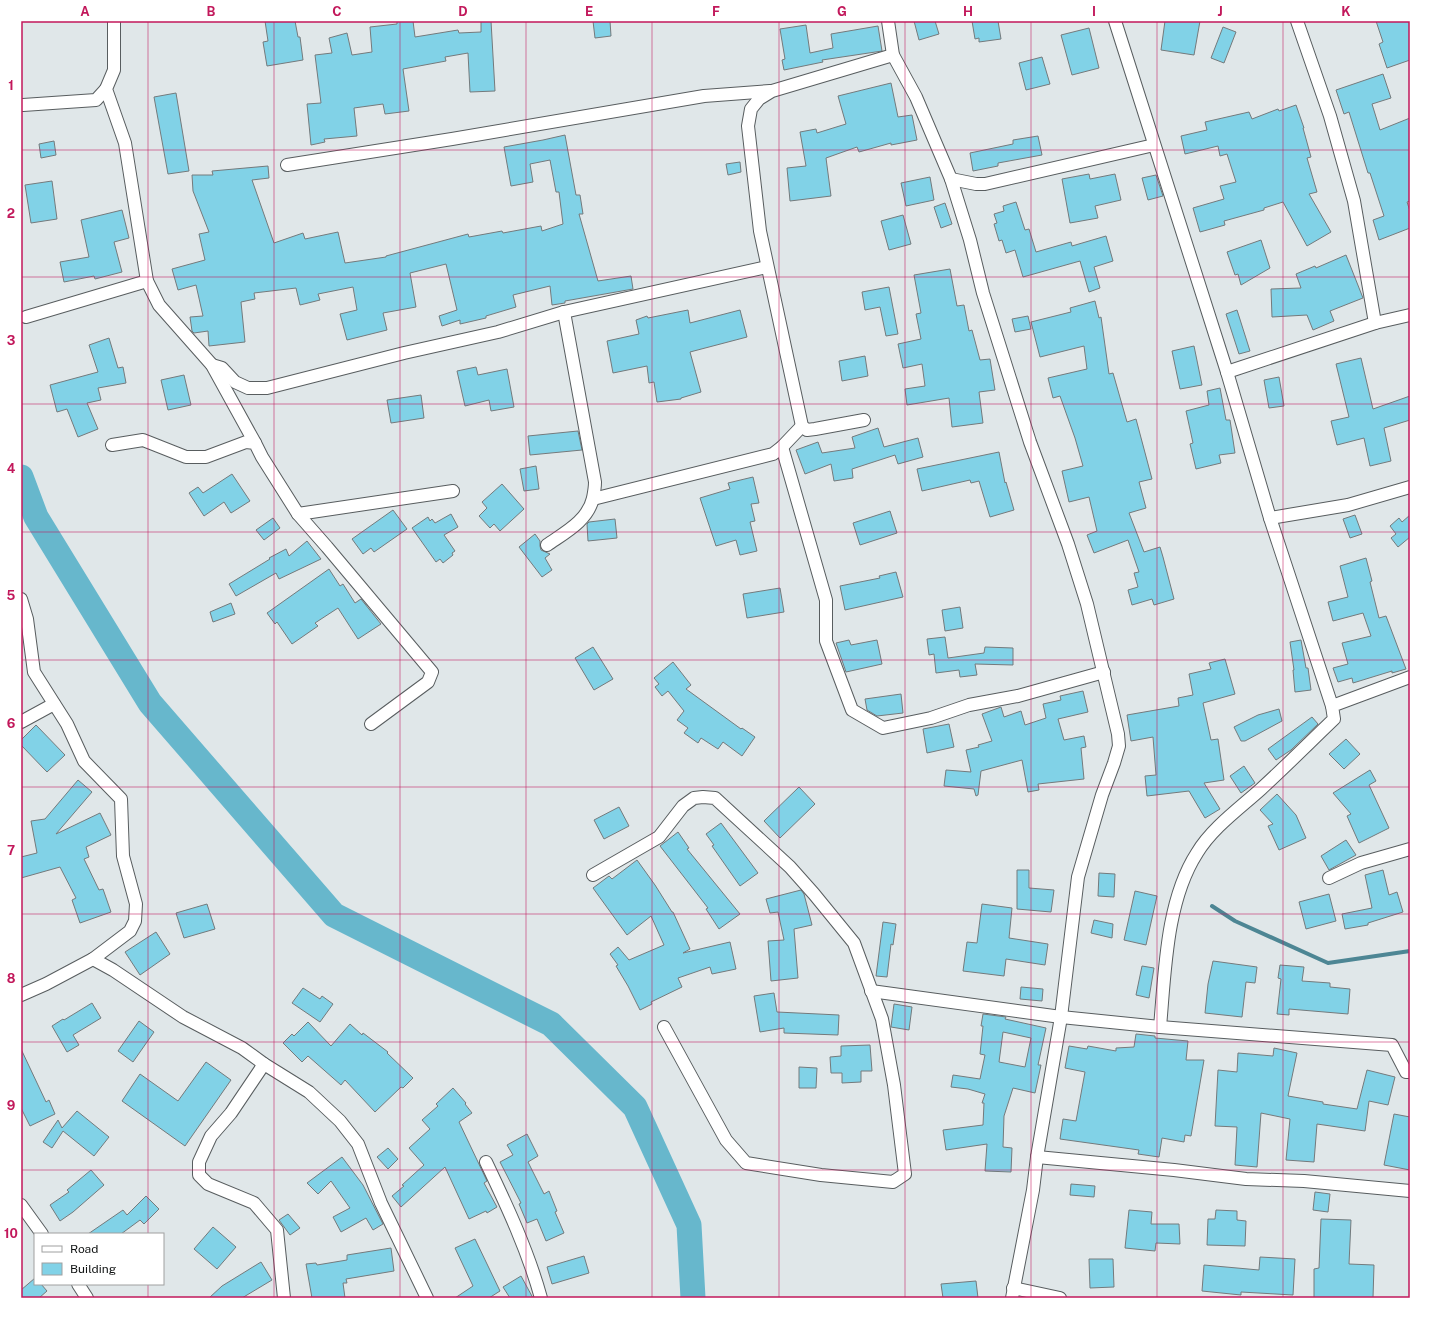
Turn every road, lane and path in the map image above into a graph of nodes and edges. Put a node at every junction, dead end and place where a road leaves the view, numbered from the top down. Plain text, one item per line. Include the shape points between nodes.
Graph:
1 (114, 21) edge
2 (888, 21) edge
3 (1115, 21) edge
4 (1297, 21) edge
5 (893, 54) junction
6 (106, 89) junction
7 (772, 91) junction
8 (23, 104) dead end
9 (1154, 145) junction
10 (287, 165) dead end
11 (951, 179) junction
12 (767, 267) junction
13 (147, 281) junction
14 (564, 312) junction
15 (1410, 315) edge
16 (26, 317) dead end
17 (1375, 323) junction
18 (212, 365) junction
19 (1227, 372) junction
20 (864, 420) dead end
21 (802, 426) junction
22 (255, 443) junction
23 (112, 445) dead end
24 (782, 447) junction
25 (1410, 487) edge
26 (453, 491) dead end
27 (593, 499) junction
28 (298, 514) junction
29 (1270, 518) junction
30 (547, 545) dead end
31 (21, 599) edge
32 (1104, 672) junction
33 (1410, 677) edge
34 (54, 704) junction
35 (1332, 706) junction
36 (21, 722) edge
37 (371, 724) dead end
38 (1410, 849) edge
39 (593, 875) dead end
40 (1329, 878) dead end
41 (93, 959) junction
42 (872, 991) junction
43 (21, 995) edge
44 (1061, 1017) junction
45 (664, 1027) dead end
46 (1160, 1027) junction
47 (264, 1064) junction
48 (1410, 1072) edge
49 (1036, 1157) junction
50 (486, 1162) dead end
51 (1410, 1191) edge
52 (21, 1205) edge
53 (41, 1233) edge
54 (79, 1285) edge
55 (1012, 1293) edge
56 (88, 1298) edge
57 (284, 1298) edge
58 (427, 1298) edge
59 (541, 1298) edge
60 (1060, 1298) edge

1 - 6 street via 114,70
2 - 5 street
3 - 9 street
4 - 17 street via 1330,116 1354,201
5 - 7 street
5 - 11 street via 916,97
6 - 8 street via 96,100
6 - 13 street via 125,143
7 - 10 street via 704,96
7 - 12 street via 751,109 748,126 760,231
9 - 11 street via 985,184
9 - 19 street
11 - 32 street via 983,293 1030,442 1087,604
12 - 14 street
12 - 21 street
13 - 16 street
13 - 18 street via 159,306
14 - 18 street via 498,332 267,388 248,388 235,382 222,368
14 - 27 street via 596,482
15 - 17 street
17 - 19 street
18 - 22 street
19 - 29 street
20 - 21 street via 815,430 807,430
21 - 24 street
22 - 23 street via 246,442 206,457 186,457 143,440
22 - 28 street
24 - 27 street via 773,454
24 - 32 street via 826,600 826,641 852,710 883,728 930,718 969,705 1018,696
25 - 29 street via 1348,505
26 - 28 street
27 - 30 street via 588,511 577,524
28 - 37 street via 432,672 428,682
29 - 35 street
31 - 34 street via 27,619 34,672
32 - 44 street via 1119,746 1078,877
33 - 35 street
34 - 36 street
34 - 41 street via 67,724 84,761 121,799 124,856 136,904 135,920 130,931
35 - 46 street via 1334,719 1218,827 1197,852 1185,877 1172,920
38 - 40 street via 1361,863
39 - 42 street via 659,837 683,806 694,798 715,798 790,867 854,943
41 - 43 street
41 - 47 street via 183,1017 242,1048
42 - 44 street
42 - 45 street via 882,1019 894,1085 905,1174 893,1182 821,1175 746,1163 726,1140
44 - 46 street
44 - 49 street
46 - 48 street via 1392,1045 1406,1072
47 - 57 street via 231,1113 211,1136 199,1162 199,1175 208,1184 254,1203 277,1230
47 - 58 street via 309,1092 340,1121 358,1144 381,1203
49 - 51 street via 1246,1179 1304,1181
49 - 55 street via 1033,1190
50 - 59 street via 514,1222
52 - 53 street
54 - 56 street
55 - 60 street

